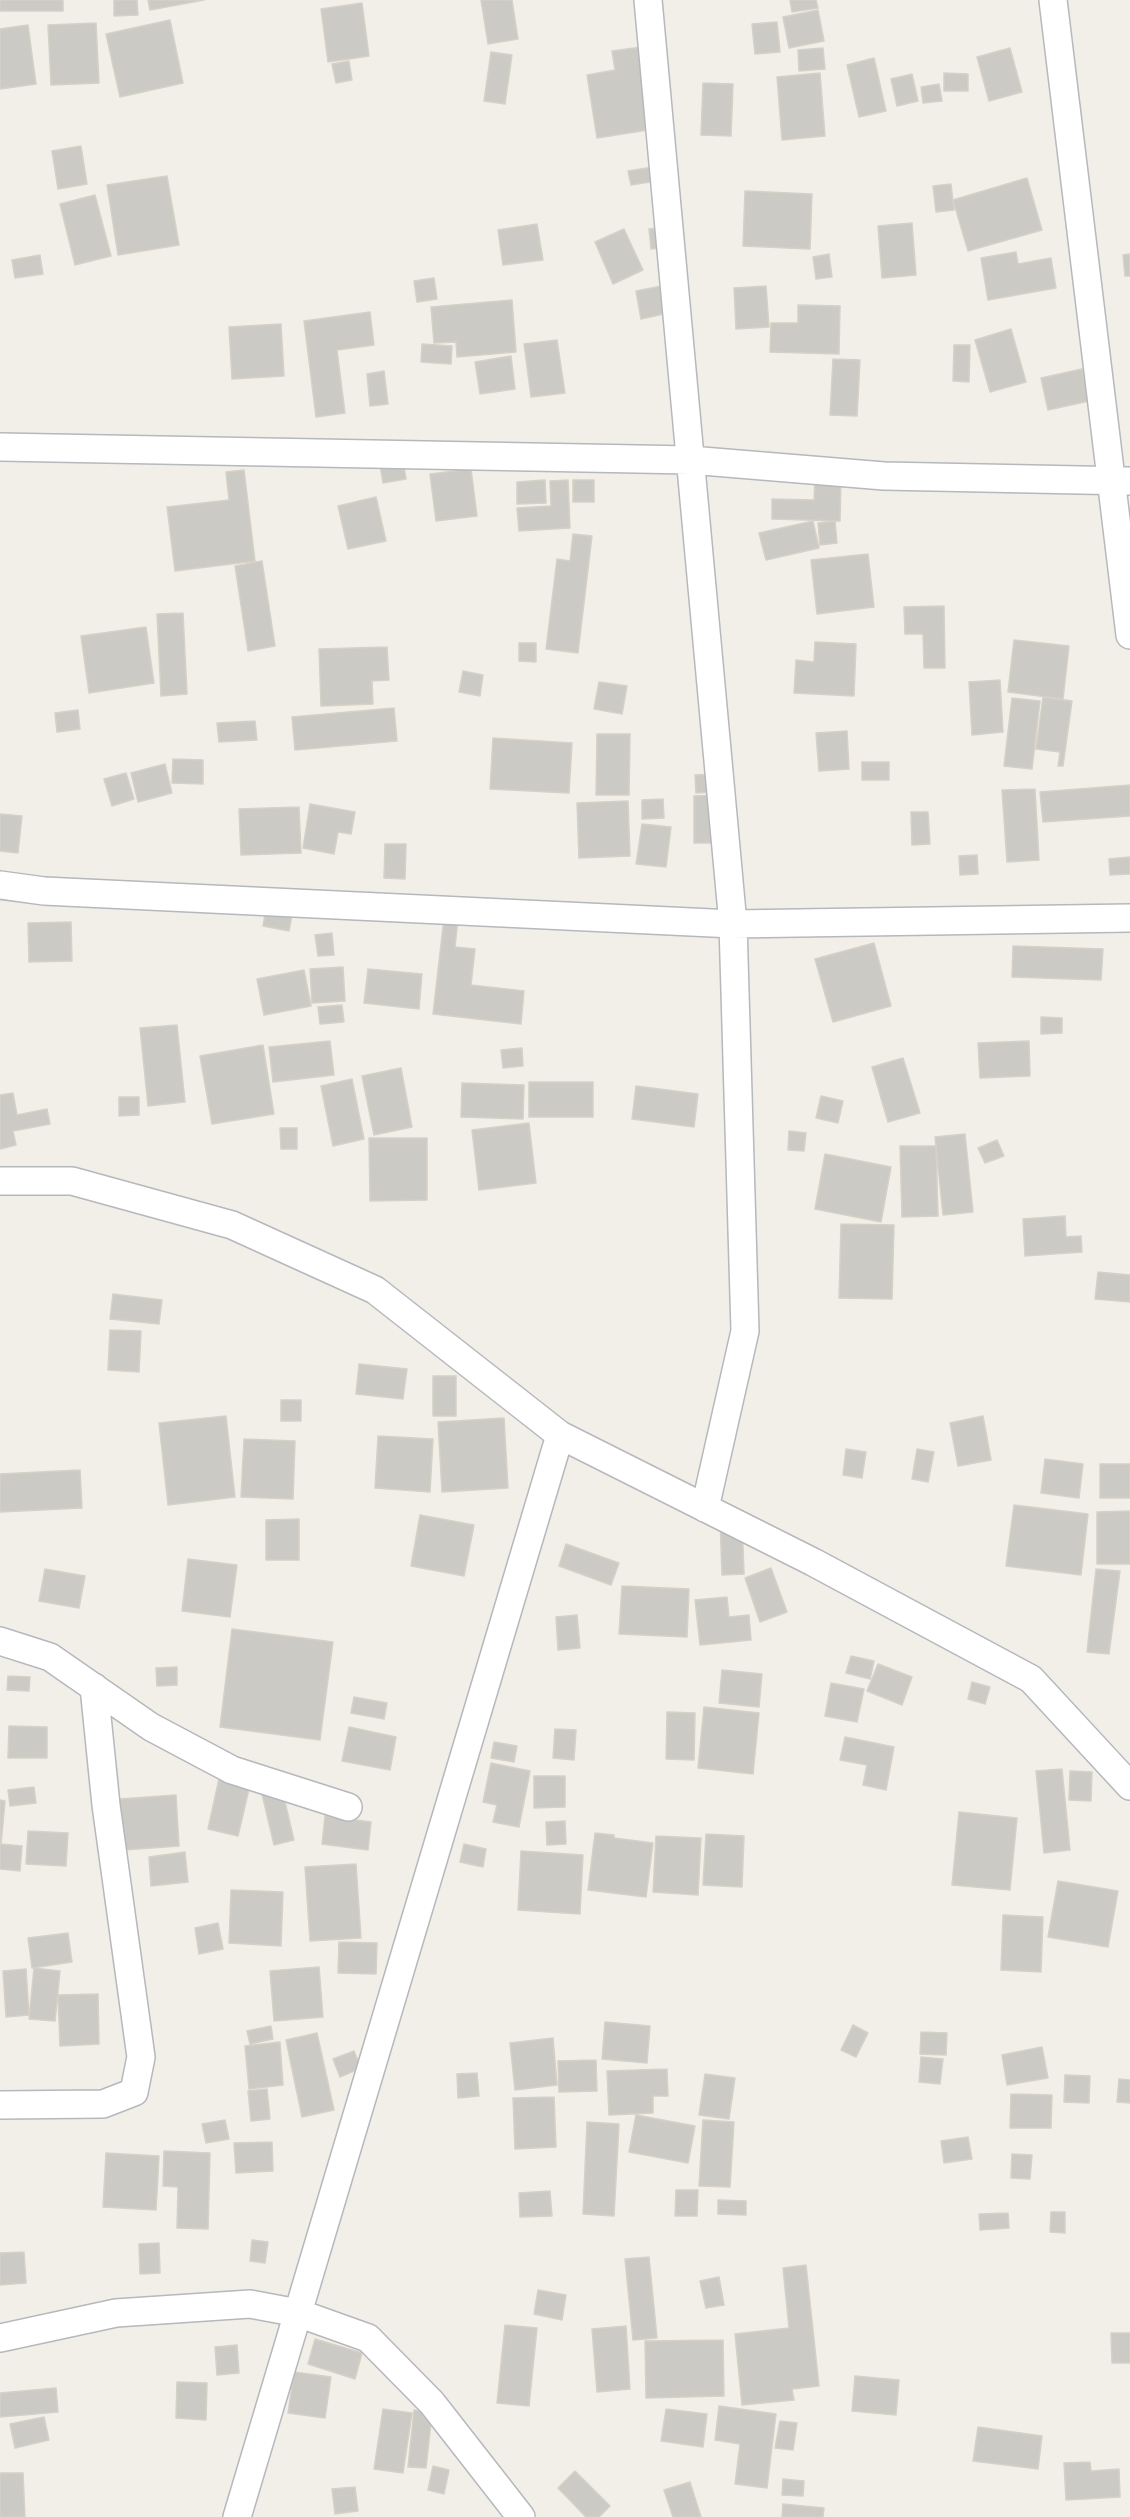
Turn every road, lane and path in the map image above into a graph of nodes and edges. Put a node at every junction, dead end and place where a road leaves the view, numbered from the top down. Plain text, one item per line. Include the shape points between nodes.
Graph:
1 (648, 0) edge
2 (1053, 0) edge
3 (0, 447) edge
4 (690, 460) junction
5 (1121, 481) edge
6 (1130, 635) edge
7 (0, 885) edge
8 (1130, 918) edge
9 (733, 924) junction
10 (0, 1181) edge
11 (560, 1435) junction
12 (705, 1508) junction
13 (0, 1641) edge
14 (94, 1688) junction
15 (1130, 1786) edge
16 (348, 1807) dead end
17 (0, 2105) edge
18 (298, 2313) junction
19 (0, 2338) edge
20 (237, 2517) edge
21 (521, 2517) edge

1 - 4 street
2 - 5 street
3 - 4 street
4 - 5 street via 884,476
4 - 9 street
5 - 6 street
7 - 9 street via 44,891
8 - 9 street
9 - 12 street via 745,1331
10 - 11 street via 72,1181 232,1225 375,1290
11 - 12 street
11 - 18 street
12 - 15 street via 1031,1679
13 - 14 street via 50,1657
14 - 16 street via 151,1727 232,1770
14 - 17 street via 141,2057 134,2092 103,2104
18 - 19 street via 250,2304 116,2313
18 - 20 street
18 - 21 street via 368,2338 432,2403

